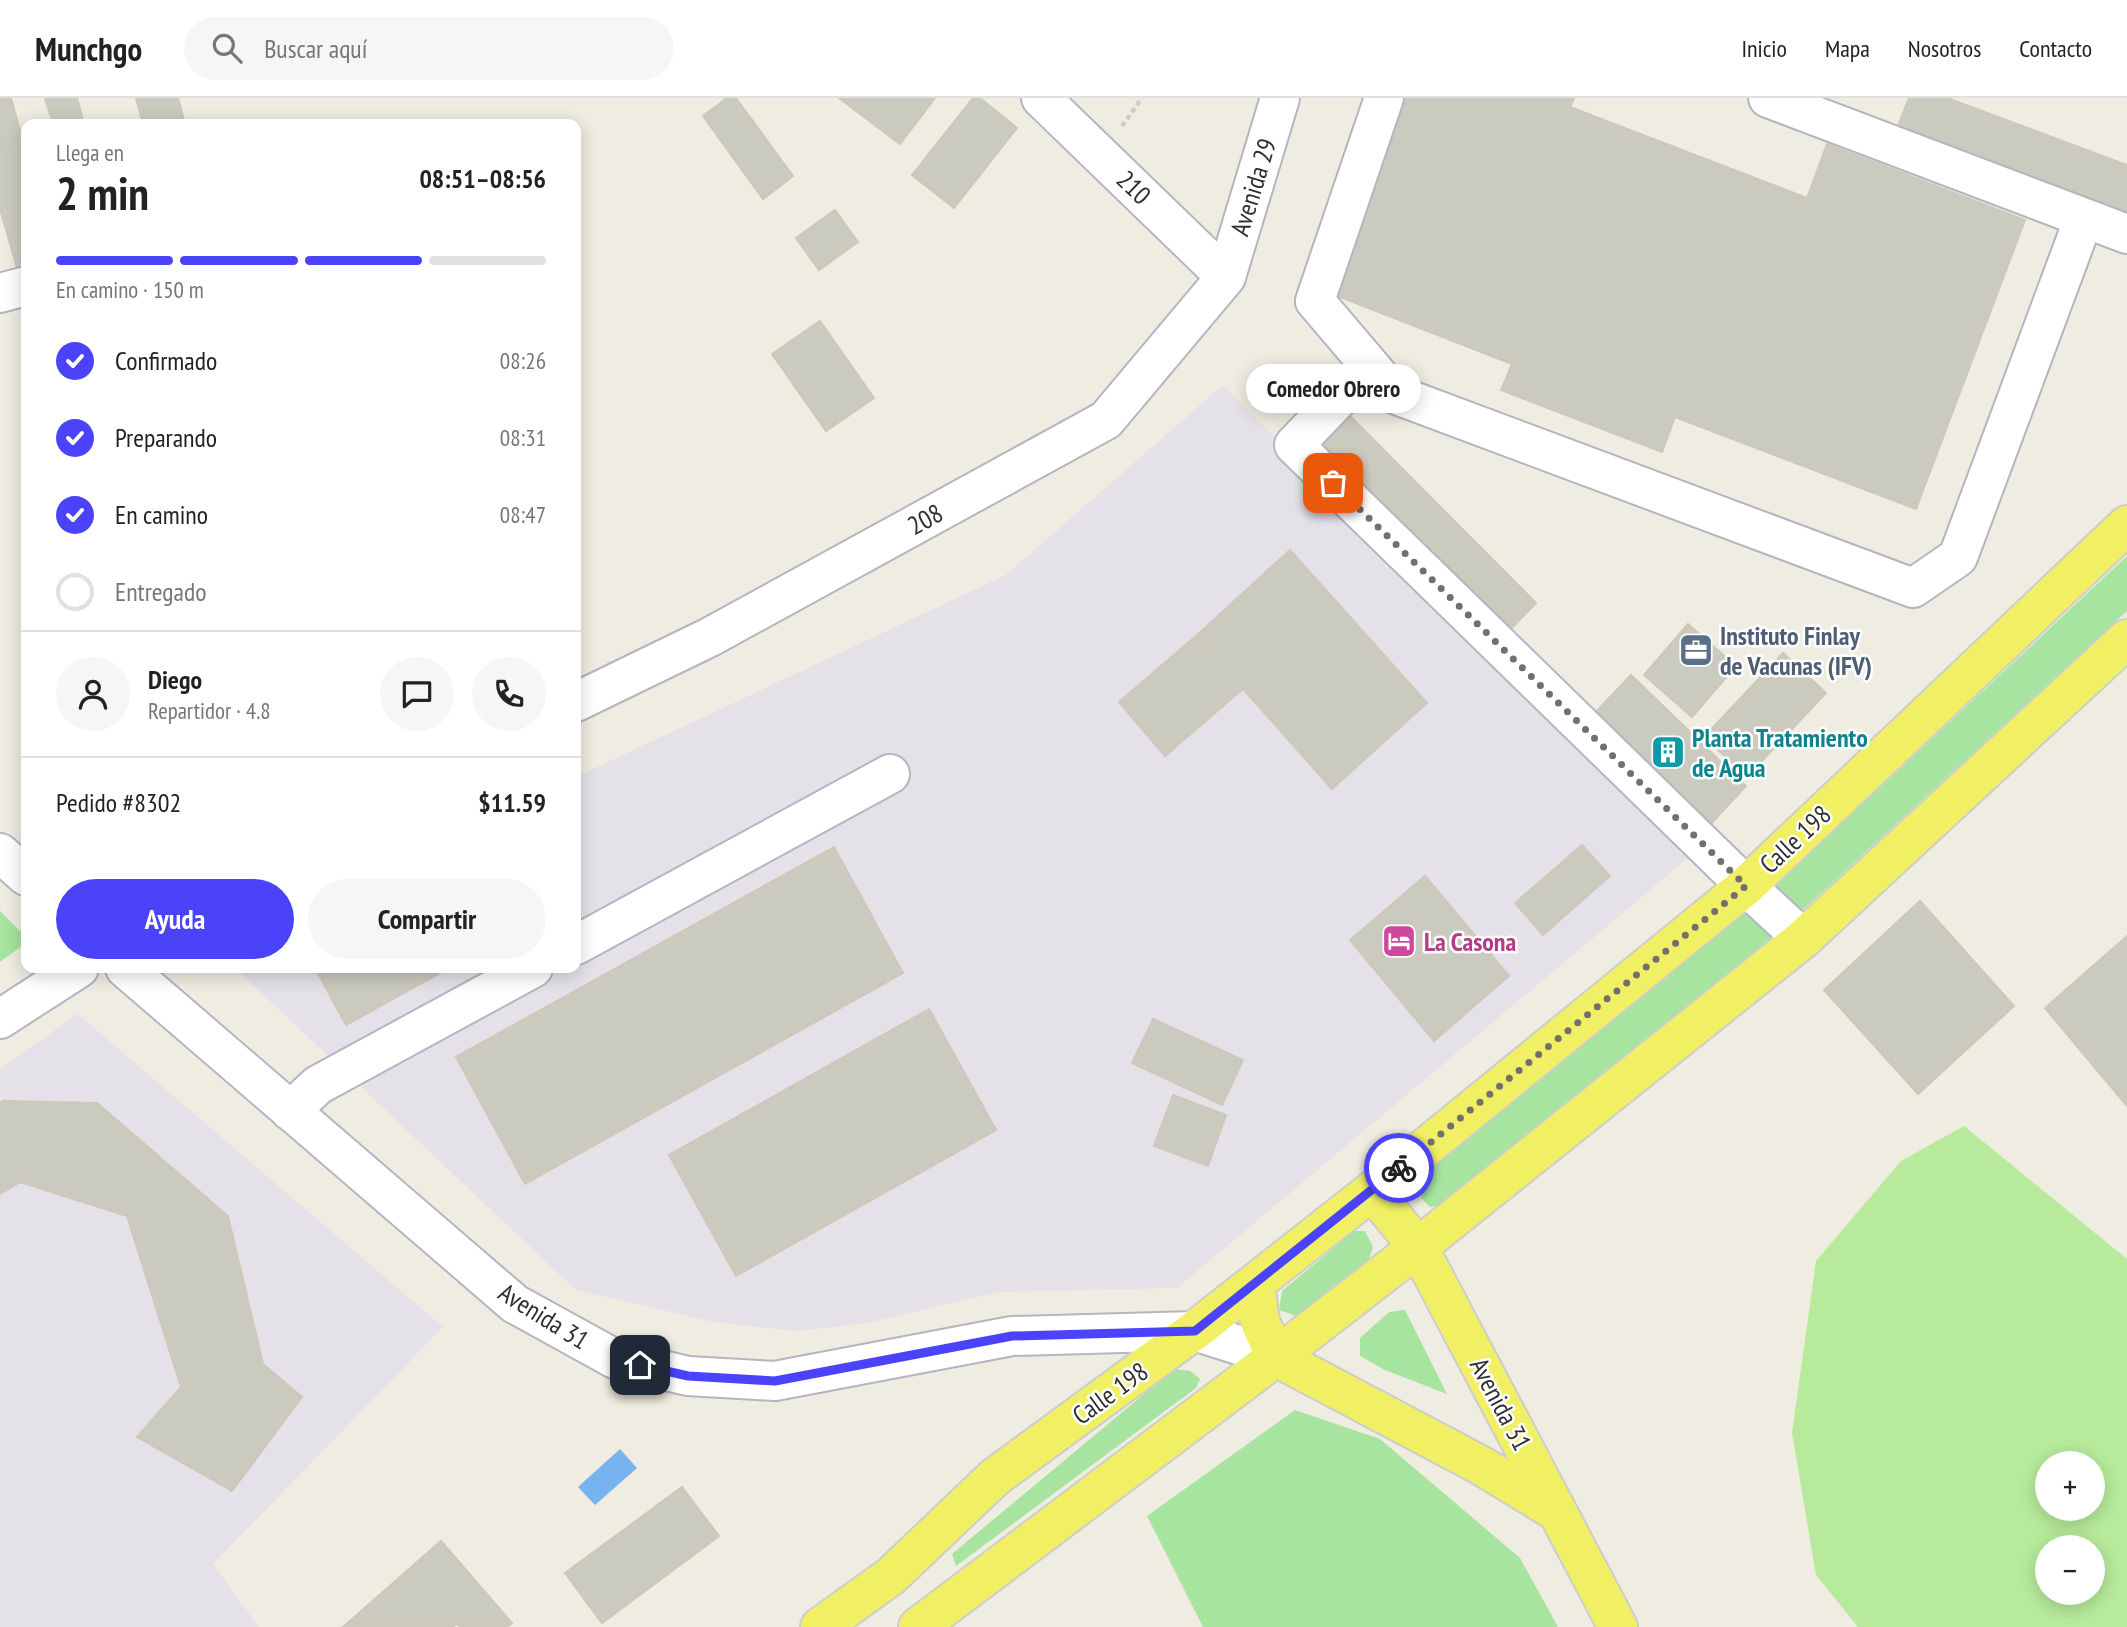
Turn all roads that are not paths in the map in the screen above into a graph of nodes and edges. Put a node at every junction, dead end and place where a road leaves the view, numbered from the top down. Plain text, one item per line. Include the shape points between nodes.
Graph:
1 (1041, 98) edge
2 (1280, 98) edge
3 (1384, 98) edge
4 (1768, 98) edge
5 (2084, 218) junction
6 (2127, 234) edge
7 (1226, 277) junction
8 (21, 287) edge
9 (0, 293) edge
10 (1370, 366) junction
11 (2127, 525) edge
12 (2127, 639) edge
13 (581, 700) edge
14 (890, 774) dead end
15 (0, 853) edge
16 (21, 872) edge
17 (1746, 886) junction
18 (1802, 939) junction
19 (581, 942) edge
20 (71, 973) edge
21 (131, 973) edge
22 (524, 973) edge
23 (0, 1019) edge
24 (290, 1111) junction
25 (1371, 1191) junction
26 (1418, 1247) junction
27 (1255, 1283) junction
28 (1195, 1331) junction
29 (1276, 1357) junction
30 (1559, 1513) junction
31 (891, 1576) junction
32 (920, 1625) edge
33 (820, 1627) edge
34 (1618, 1627) edge

1 - 7 street, 210
2 - 7 street, Avenida 29
3 - 10 street via 1315,300
4 - 5 street
5 - 6 street
5 - 10 street via 1958,557 1913,588 1394,394
7 - 13 street, 208 via 1106,420 710,637
8 - 9 street
10 - 17 street via 1294,445
11 - 17 main road, Calle 198
12 - 18 main road
14 - 19 street
15 - 16 street
17 - 18 street
17 - 25 main road, Calle 198
18 - 26 main road
20 - 23 street
21 - 24 street, Avenida 31
22 - 24 street via 318,1085
24 - 28 street, Avenida 31 via 515,1304 615,1359 688,1376 775,1381 1012,1336
25 - 26 main road, Avenida 31
25 - 27 main road, Calle 198
26 - 29 main road
26 - 30 main road, Avenida 31
27 - 28 main road, Calle 198
27 - 29 main road via 1260,1322
28 - 29 street, Avenida 31
28 - 31 main road, Calle 198 via 995,1477
29 - 30 main road via 1482,1466
29 - 32 main road
30 - 34 main road, Avenida 31
31 - 32 main road
31 - 33 main road, Calle 198

